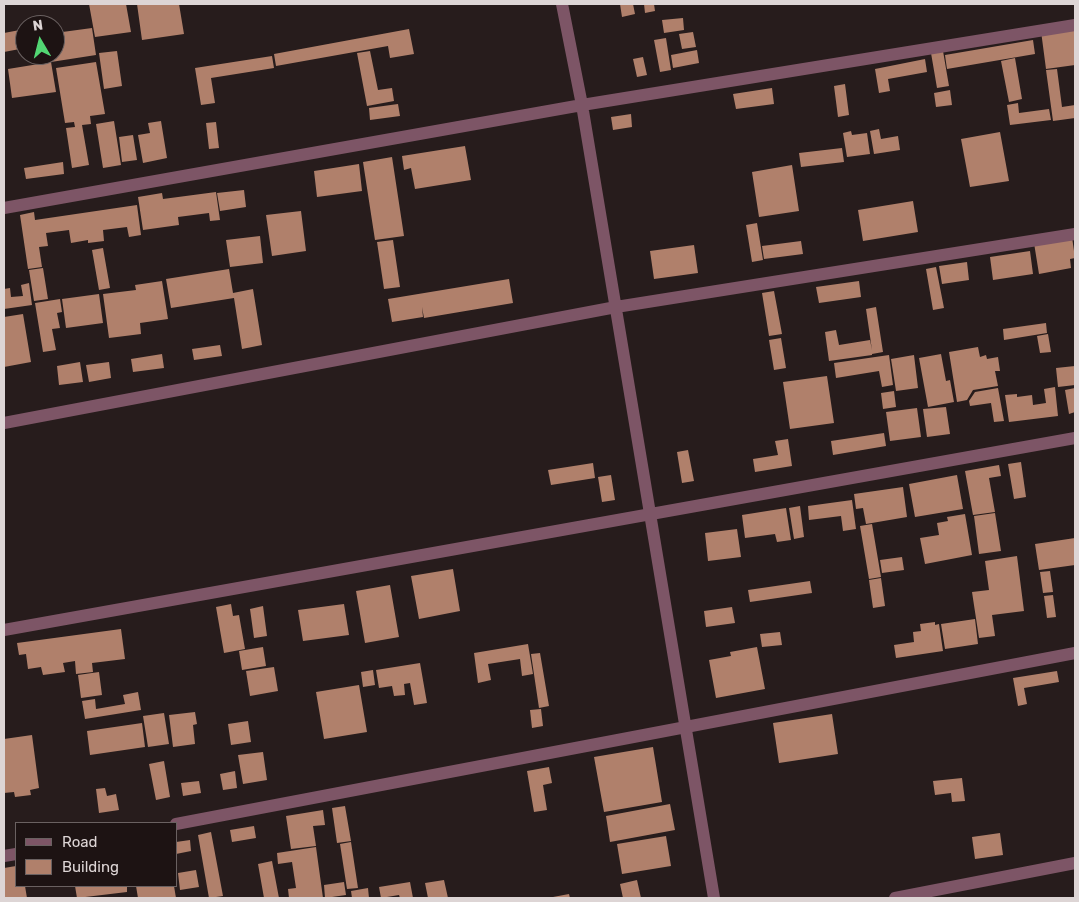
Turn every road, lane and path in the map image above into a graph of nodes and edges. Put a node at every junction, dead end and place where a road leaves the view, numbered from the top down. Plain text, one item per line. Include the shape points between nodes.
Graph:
1 (562, 4) edge
2 (1075, 25) edge
3 (582, 105) junction
4 (4, 208) edge
5 (1075, 234) edge
6 (616, 307) junction
7 (4, 423) edge
8 (1075, 438) edge
9 (650, 515) junction
10 (4, 630) edge
11 (1075, 653) edge
12 (686, 728) junction
13 (178, 824) edge
14 (1075, 864) edge
15 (714, 898) edge
16 (895, 898) edge

1 - 3 street
2 - 3 street
3 - 4 street
3 - 6 street
5 - 6 street
6 - 7 street
6 - 9 street
8 - 9 street
9 - 10 street
9 - 12 street
11 - 12 street
12 - 13 street
12 - 15 street
14 - 16 street

